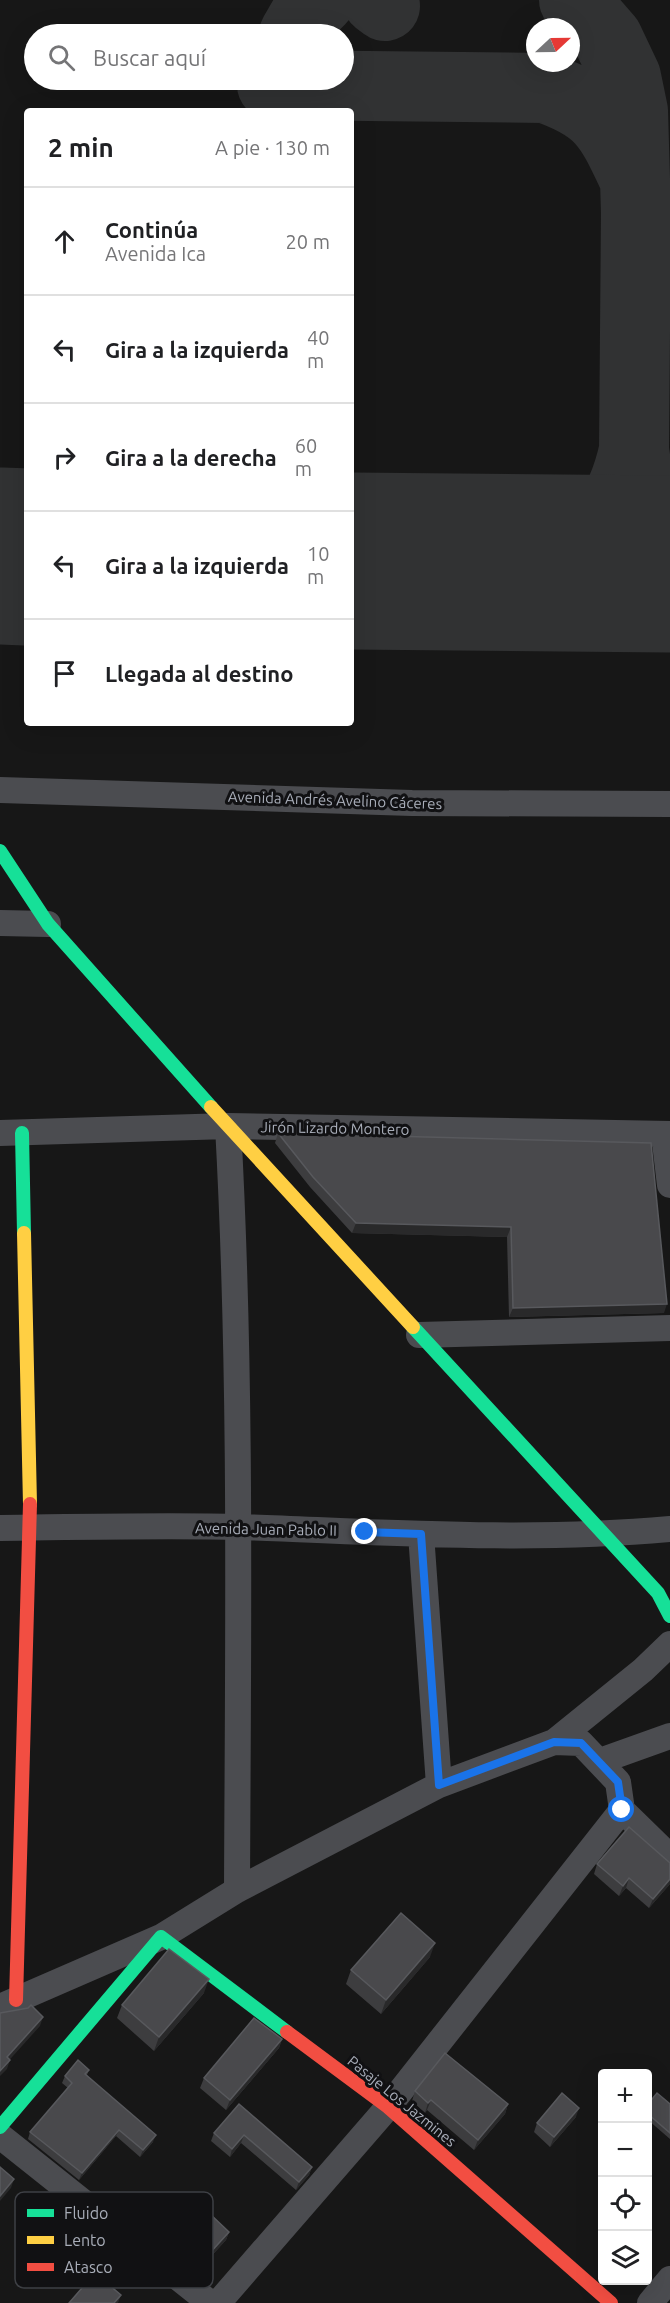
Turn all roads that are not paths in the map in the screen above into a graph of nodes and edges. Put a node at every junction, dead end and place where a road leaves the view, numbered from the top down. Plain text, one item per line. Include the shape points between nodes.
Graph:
1 (0, 790) edge
2 (670, 804) edge
3 (0, 851) edge
4 (0, 924) edge
5 (48, 924) junction
6 (228, 1126) junction
7 (11, 1133) edge
8 (667, 1134) edge
9 (670, 1185) edge
10 (670, 1328) edge
11 (419, 1335) junction
12 (238, 1527) junction
13 (0, 1528) edge
14 (30, 1528) junction
15 (670, 1529) edge
16 (421, 1534) junction
17 (604, 1535) junction
18 (670, 1616) edge
19 (670, 1644) edge
20 (670, 1736) edge
21 (554, 1742) junction
22 (600, 1761) junction
23 (439, 1785) junction
24 (622, 1810) junction
25 (670, 1857) edge
26 (237, 1890) junction
27 (160, 1937) junction
28 (8, 2003) edge
29 (388, 2107) junction
30 (0, 2127) edge
31 (0, 2136) edge
32 (70, 2192) edge
33 (670, 2279) edge
34 (191, 2288) edge
35 (210, 2303) edge
36 (218, 2303) edge
37 (611, 2303) edge
38 (650, 2303) edge

1 - 2 street, Avenida Andrés Avelino Cáceres via 412,803
3 - 5 street
4 - 5 street
5 - 6 street
6 - 7 street, Jirón Lizardo Montero
6 - 8 street, Jirón Lizardo Montero
6 - 11 street
6 - 12 street
7 - 14 street
8 - 9 street
10 - 11 street
11 - 17 street
12 - 14 street, Avenida Juan Pablo II
12 - 16 street, Avenida Juan Pablo II
12 - 26 street
13 - 14 street, Avenida Juan Pablo II
14 - 28 street
15 - 17 street, Avenida Juan Pablo II
16 - 17 street, Avenida Juan Pablo II
16 - 23 street
17 - 18 street via 658,1593
19 - 21 street
20 - 22 street
21 - 22 street via 581,1743
21 - 23 street
22 - 24 street via 618,1782
23 - 26 street
24 - 25 street
24 - 29 street
26 - 27 street
27 - 28 street
27 - 29 street, Pasaje Los Jazmines
27 - 30 street
29 - 36 street
29 - 37 street, Pasaje Los Jazmines
31 - 32 street
33 - 38 street
34 - 35 street

